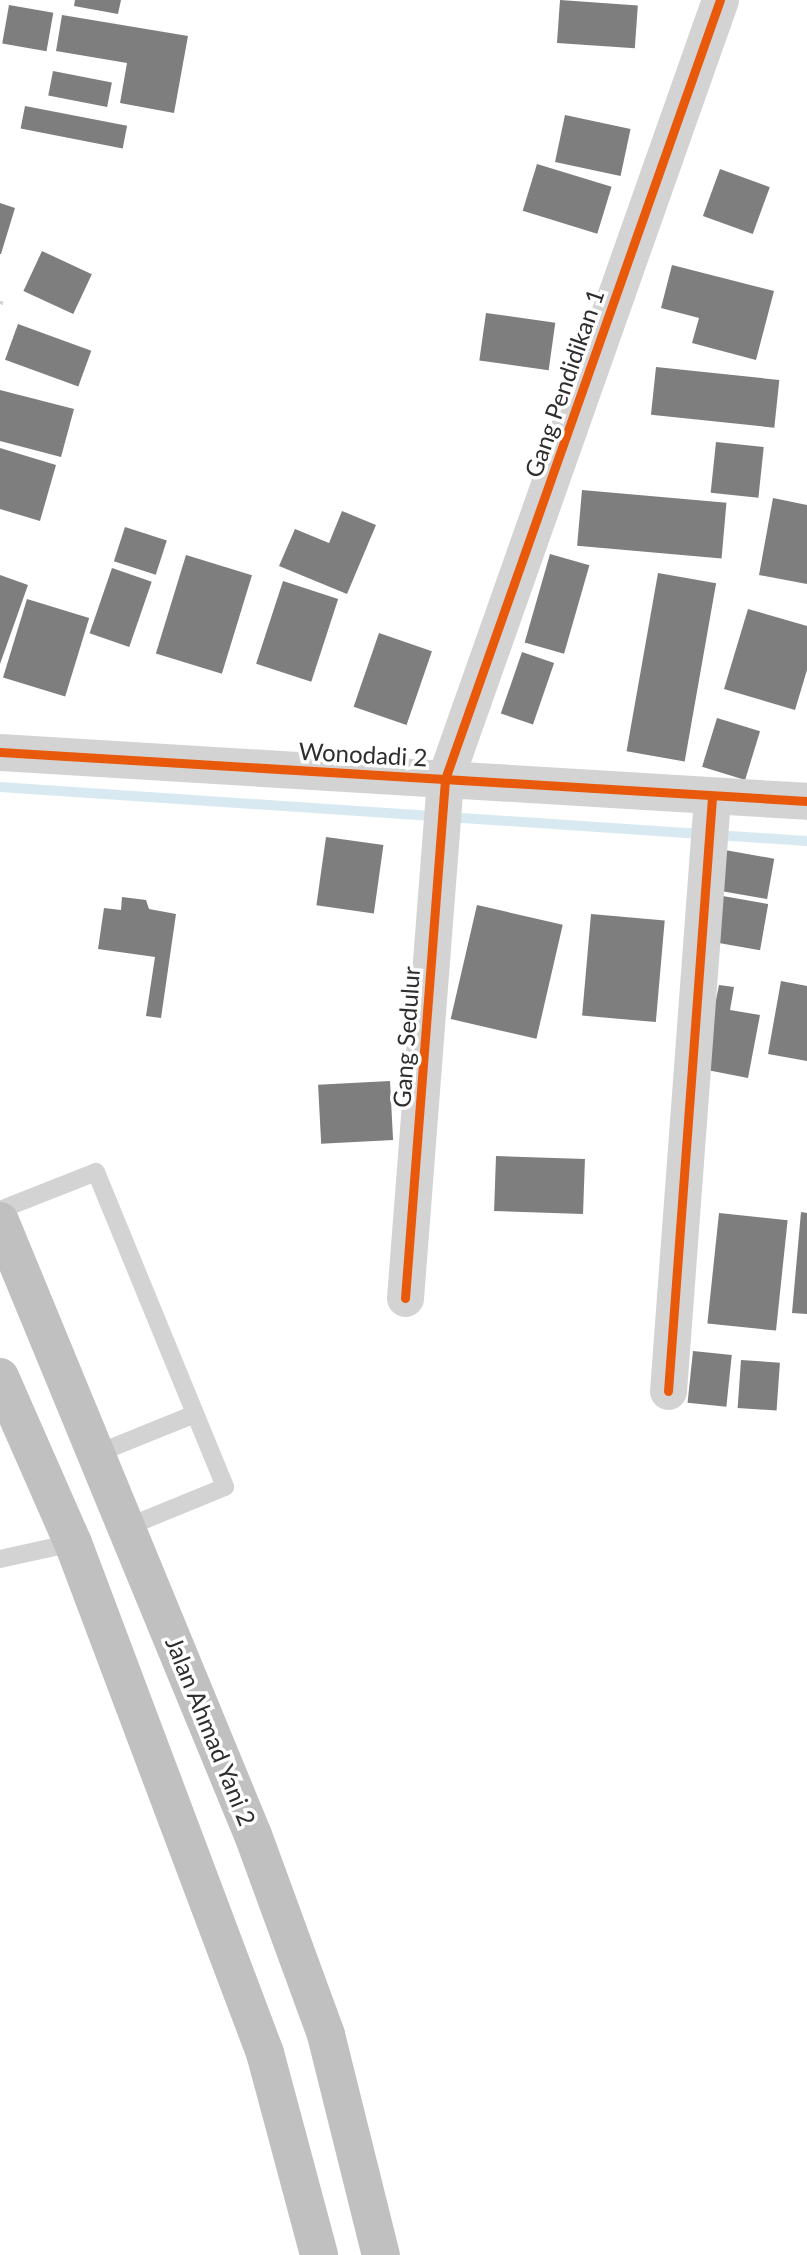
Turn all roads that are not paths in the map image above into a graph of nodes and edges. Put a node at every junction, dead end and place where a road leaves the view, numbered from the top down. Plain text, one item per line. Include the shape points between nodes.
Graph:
1 (720, 0) edge
2 (0, 752) edge
3 (445, 779) junction
4 (712, 798) junction
5 (807, 801) edge
6 (0, 1210) edge
7 (0, 1221) edge
8 (405, 1298) dead end
9 (0, 1377) edge
10 (668, 1391) dead end
11 (195, 1413) junction
12 (96, 1454) junction
13 (127, 1527) junction
14 (72, 1543) junction
15 (0, 1559) edge
16 (319, 2255) edge
17 (381, 2255) edge

1 - 3 street, Gang Pendidikan 1
2 - 3 street, Wonodadi 2
3 - 4 street, Wonodadi 2
3 - 8 street, Gang Sedulur
4 - 5 street, Wonodadi 2
4 - 10 street
6 - 11 lane via 96,1172
7 - 12 highway, Jalan Ahmad Yani 2
9 - 14 highway
11 - 12 lane
11 - 13 lane via 225,1487
12 - 13 highway, Jalan Ahmad Yani 2
13 - 17 highway, Jalan Ahmad Yani 2 via 253,1835 326,2035
14 - 15 lane
14 - 16 highway via 265,2053

